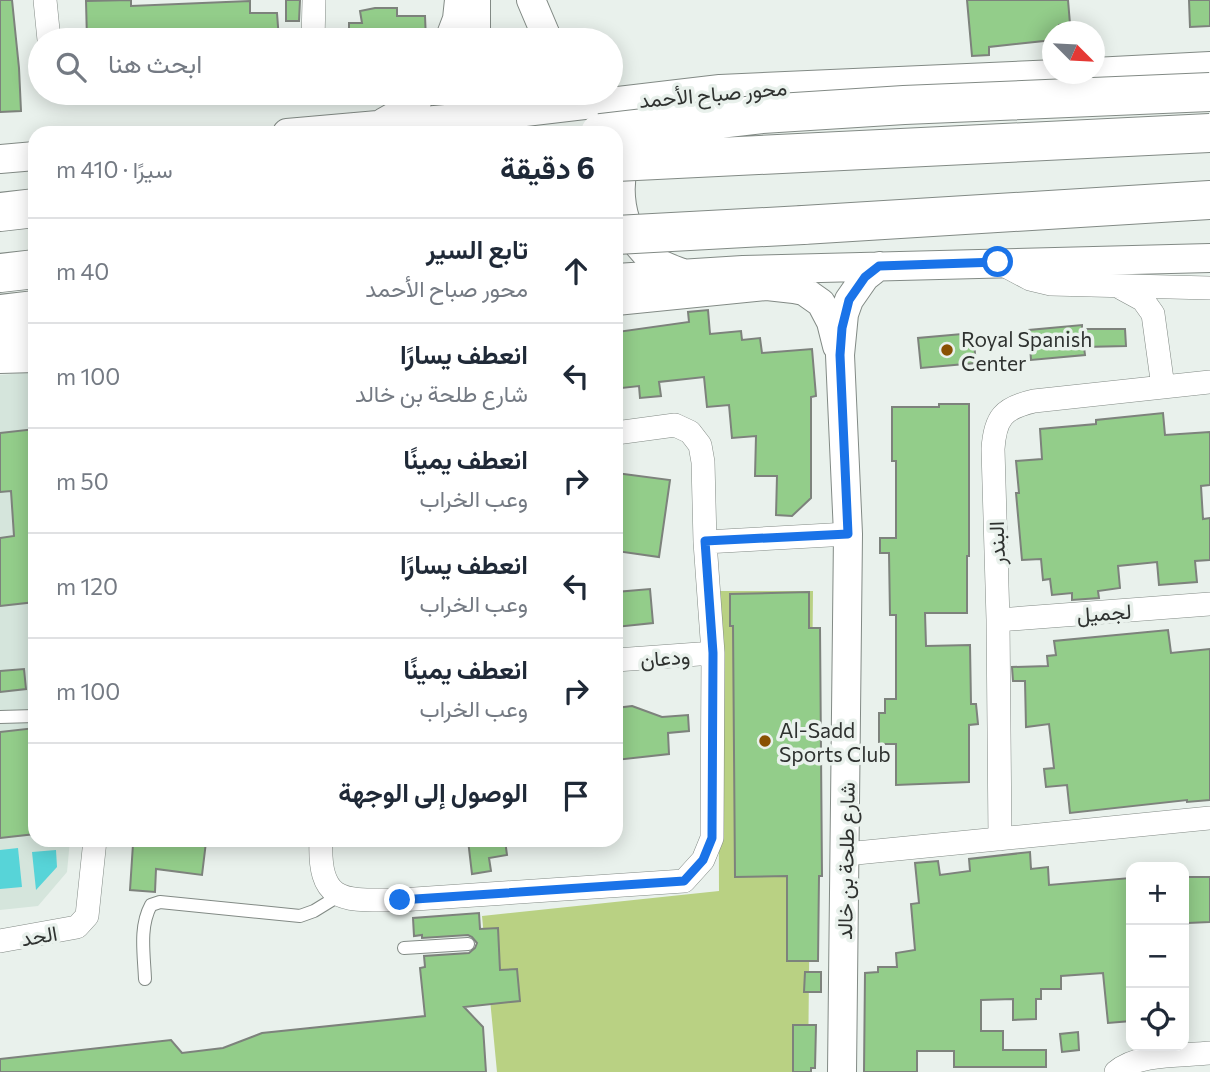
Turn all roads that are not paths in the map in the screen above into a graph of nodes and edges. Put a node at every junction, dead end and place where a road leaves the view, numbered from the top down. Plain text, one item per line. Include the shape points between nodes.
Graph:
1 (45, 0) edge
2 (314, 0) edge
3 (459, 0) edge
4 (476, 0) edge
5 (524, 0) edge
6 (531, 0) edge
7 (48, 28) edge
8 (313, 28) edge
9 (454, 28) edge
10 (476, 28) edge
11 (524, 28) edge
12 (543, 28) edge
13 (1210, 66) edge
14 (1105, 71) edge
15 (1042, 75) edge
16 (623, 82) edge
17 (720, 89) junction
18 (1210, 92) edge
19 (623, 100) edge
20 (411, 105) edge
21 (584, 105) edge
22 (525, 112) edge
23 (477, 114) edge
24 (379, 125) junction
25 (368, 126) edge
26 (623, 130) edge
27 (1210, 133) edge
28 (28, 157) edge
29 (0, 159) edge
30 (623, 162) edge
31 (623, 170) edge
32 (1210, 200) edge
33 (28, 209) edge
34 (0, 212) edge
35 (623, 215) edge
36 (623, 234) edge
37 (1210, 258) edge
38 (998, 262) junction
39 (879, 266) junction
40 (28, 271) edge
41 (0, 273) edge
42 (682, 273) junction
43 (623, 277) edge
44 (1118, 286) junction
45 (1210, 288) edge
46 (623, 300) edge
47 (840, 355) junction
48 (28, 358) edge
49 (0, 359) edge
50 (1210, 382) edge
51 (1163, 387) junction
52 (623, 432) edge
53 (848, 534) junction
54 (705, 541) junction
55 (1210, 604) edge
56 (998, 620) junction
57 (713, 653) junction
58 (623, 659) edge
59 (28, 716) edge
60 (0, 717) edge
61 (1210, 818) edge
62 (1000, 839) junction
63 (94, 847) edge
64 (321, 847) edge
65 (846, 854) junction
66 (340, 895) junction
67 (0, 941) edge
68 (468, 944) dead end
69 (404, 948) dead end
70 (145, 979) dead end
71 (1210, 1054) edge
72 (842, 1072) edge
73 (1116, 1072) edge

1 - 7 street
2 - 8 street
3 - 9 street
4 - 10 street
5 - 11 street
6 - 12 street
13 - 14 street
15 - 17 street, محور صباح الأحمد
16 - 17 street via 678,77
17 - 19 street, محور صباح الأحمد
17 - 31 street via 687,111 645,127 634,138
18 - 26 highway, bridge via 865,107
20 - 24 street
21 - 22 street, محور صباح الأحمد
22 - 23 street, محور صباح الأحمد
23 - 24 street, محور صباح الأحمد
24 - 25 street, محور صباح الأحمد
27 - 30 highway, bridge
28 - 29 street
32 - 36 highway, bridge
33 - 34 highway
35 - 42 street via 635,240 654,260
37 - 38 street
38 - 39 street
38 - 44 street via 1051,284
39 - 42 street
39 - 47 street, شارع طلحة بن خالد via 849,300
40 - 41 highway
42 - 43 street
44 - 45 street
44 - 51 street via 1143,300 1153,314
46 - 47 street, شارع طلحة بن خالد via 767,286 804,291 821,303
47 - 53 street, شارع طلحة بن خالد
48 - 49 street
50 - 51 street, البندر
51 - 56 street, البندر via 1034,401 1007,409 996,428 993,449
52 - 54 street via 675,425 690,432 700,444
53 - 54 street
53 - 65 street, شارع طلحة بن خالد
54 - 57 street
55 - 56 street, لجميل
56 - 62 street, البندر
57 - 58 street, ودعان
57 - 66 street via 712,838 703,860 684,881 400,900 354,900
59 - 60 lane
61 - 62 street
62 - 65 street
63 - 67 street, الحد via 87,916 77,927
64 - 66 street via 322,877
65 - 72 street, شارع طلحة بن خالد
66 - 70 lane via 300,916 160,902 150,905 143,927
68 - 69 lane
71 - 73 street via 1136,1060

